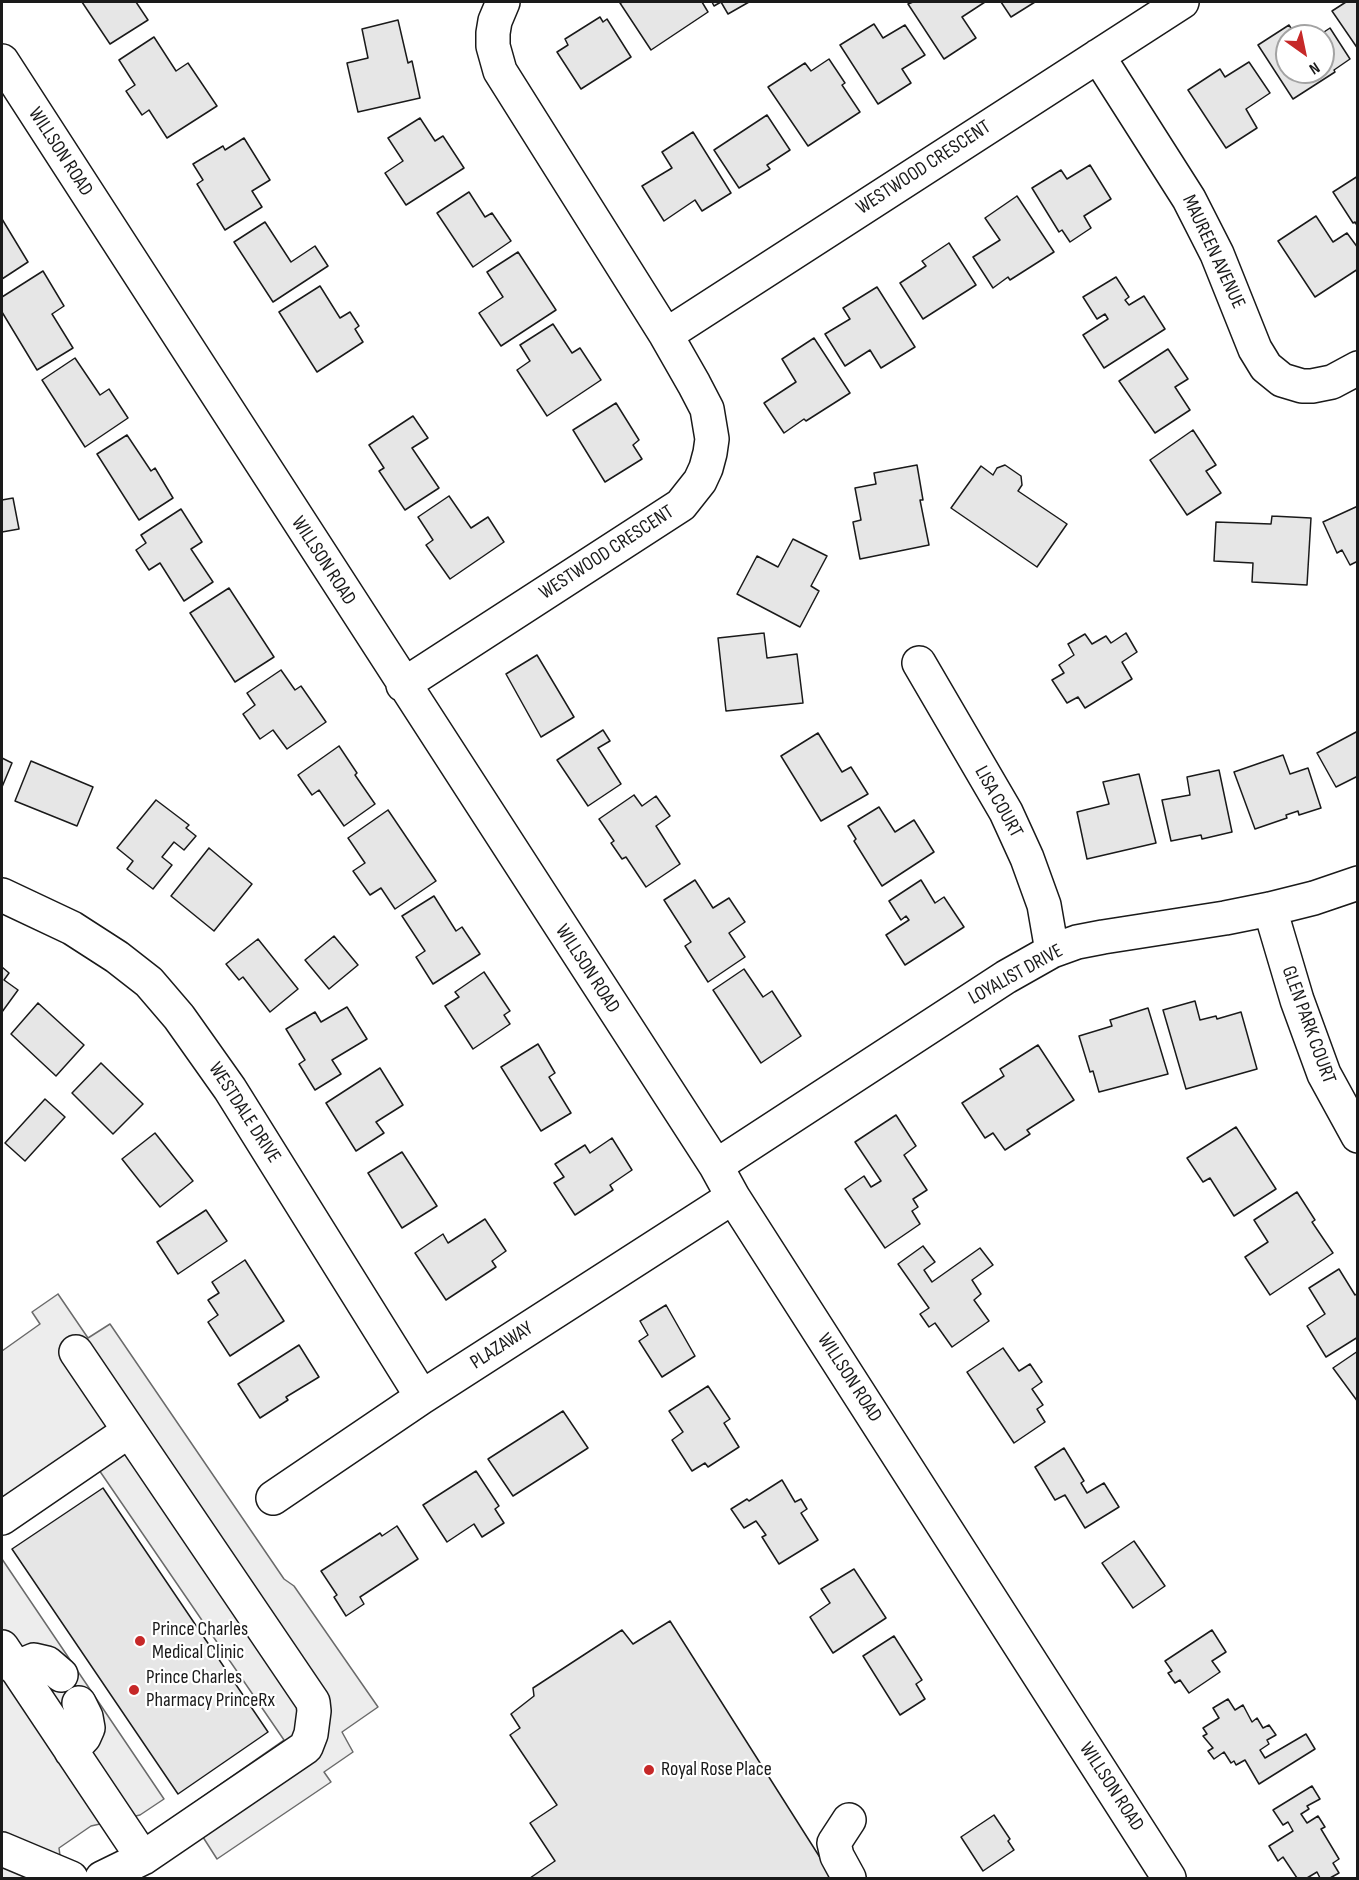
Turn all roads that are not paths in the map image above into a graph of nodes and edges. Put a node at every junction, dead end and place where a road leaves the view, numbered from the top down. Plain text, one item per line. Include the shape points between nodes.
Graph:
1 (503, 2) edge
2 (1182, 2) edge
3 (1098, 56) junction
4 (2, 61) edge
5 (666, 335) junction
6 (1358, 368) edge
7 (919, 663) dead end
8 (403, 685) junction
9 (1358, 882) edge
10 (2, 895) edge
11 (1270, 909) junction
12 (1052, 951) junction
13 (1358, 1136) edge
14 (716, 1166) junction
15 (733, 1197) junction
16 (76, 1352) dead end
17 (422, 1397) junction
18 (129, 1431) junction
19 (273, 1498) dead end
20 (2, 1518) edge
21 (8, 1657) edge
22 (61, 1675) dead end
23 (79, 1703) dead end
24 (71, 1751) junction
25 (849, 1820) dead end
26 (2, 1849) edge
27 (142, 1858) junction
28 (71, 1878) edge
29 (102, 1878) edge
30 (849, 1878) edge
31 (1169, 1878) edge

1 - 5 street, WESTWOOD CRESCENT via 495,21 493,46 500,71
2 - 3 street, WESTWOOD CRESCENT
3 - 5 street, WESTWOOD CRESCENT
3 - 6 street, MAUREEN AVENUE via 1189,199 1266,367 1282,380 1302,386 1332,382
4 - 8 street, WILLSON ROAD
5 - 8 street, WESTWOOD CRESCENT via 701,396 711,424 706,468 692,494 669,514
7 - 12 street, LISA COURT via 1006,812 1044,905
8 - 14 street, WILLSON ROAD
9 - 11 street, LOYALIST DRIVE
10 - 17 street, WESTDALE DRIVE via 72,928 117,957 149,982 179,1017 230,1089
11 - 12 street, LOYALIST DRIVE via 1077,942
11 - 13 street, GLEN PARK COURT via 1324,1074
12 - 14 street, LOYALIST DRIVE
14 - 15 street, WILLSON ROAD
15 - 17 street, PLAZAWAY
15 - 31 street, WILLSON ROAD
16 - 18 street
17 - 19 street, PLAZAWAY
18 - 20 street
18 - 27 street via 313,1702 315,1711 306,1747
21 - 22 street via 47,1662
21 - 24 street
23 - 24 street via 88,1728
24 - 27 street
25 - 30 street via 834,1844
26 - 28 street
27 - 29 street

